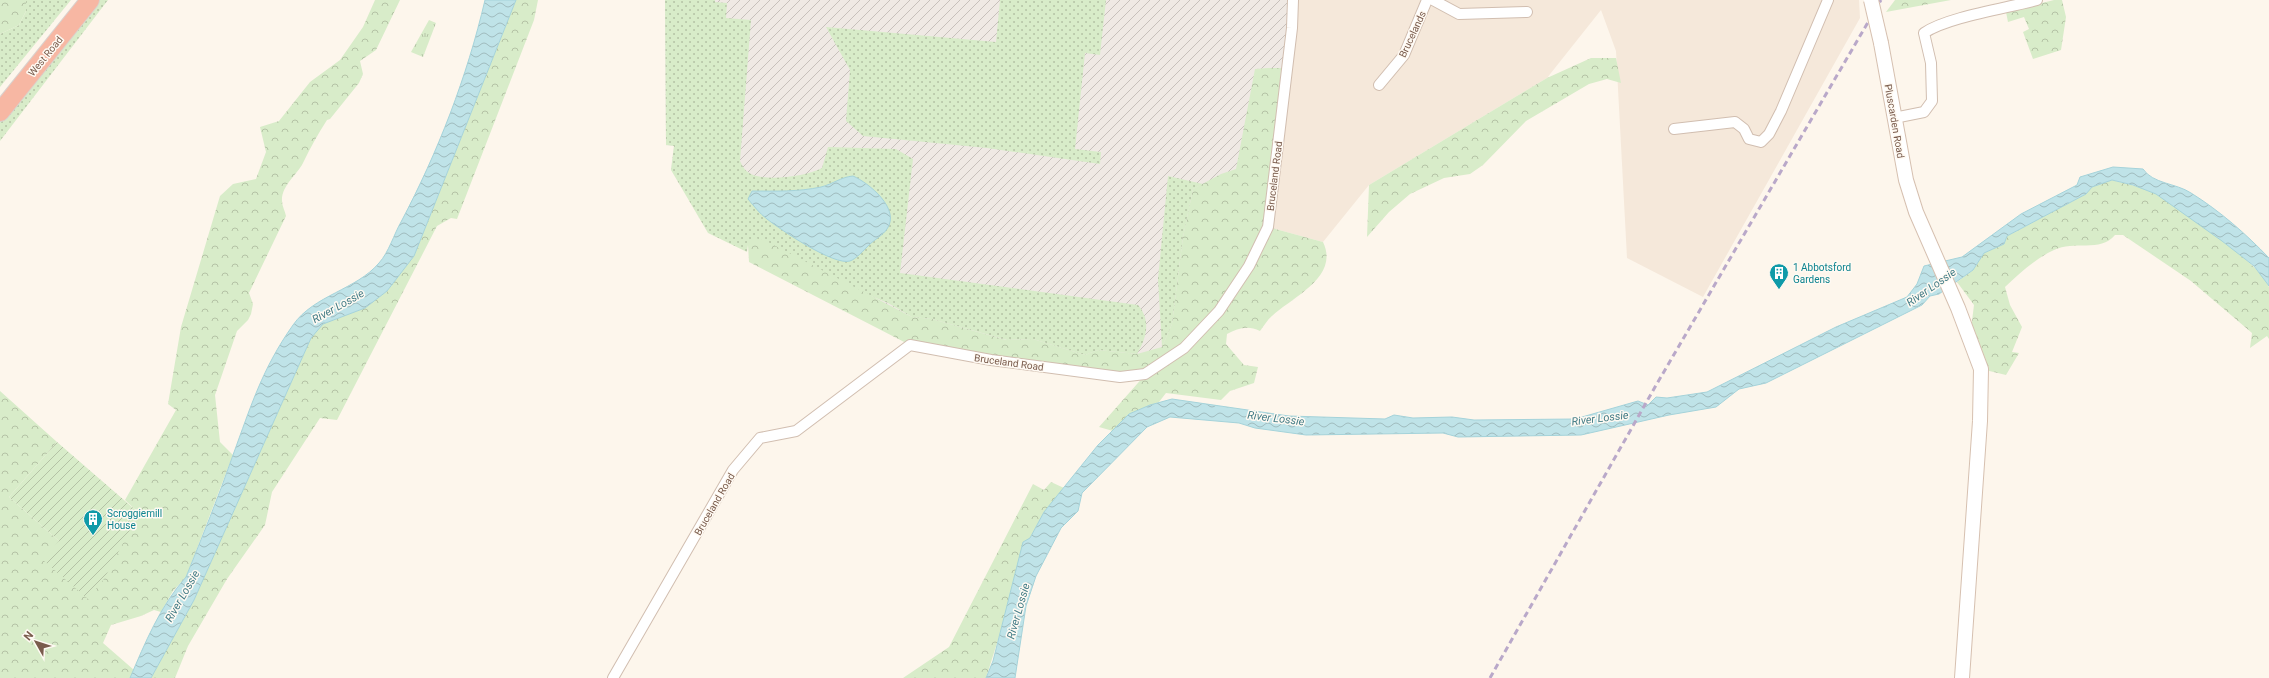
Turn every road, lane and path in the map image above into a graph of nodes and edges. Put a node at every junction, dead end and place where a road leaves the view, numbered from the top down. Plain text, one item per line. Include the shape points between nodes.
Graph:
1 (90, 0) edge
2 (1293, 0) edge
3 (1427, 0) edge
4 (1433, 0) edge
5 (1828, 0) edge
6 (1871, 0) edge
7 (2037, 0) edge
8 (1527, 12) dead end
9 (1379, 85) dead end
10 (0, 112) edge
11 (1894, 118) junction
12 (1674, 129) dead end
13 (613, 678) edge
14 (1962, 678) edge

1 - 10 highway, West Road
2 - 13 street, Bruceland Road via 1292,28 1268,227 1249,266 1219,311 1184,348 1145,374 1120,377 991,360 910,345 796,431 760,438 750,449 733,470
3 - 9 street, Brucelands via 1404,55
4 - 8 street, Brucelands via 1459,14
5 - 12 street via 1780,111 1769,134 1761,142 1749,139 1744,129 1735,122
6 - 11 main road, Pluscarden Road, bridge
7 - 11 street via 1971,16 1924,33 1931,63 1932,101 1924,112
11 - 14 main road, Pluscarden Road via 1906,180 1981,369 1980,421

